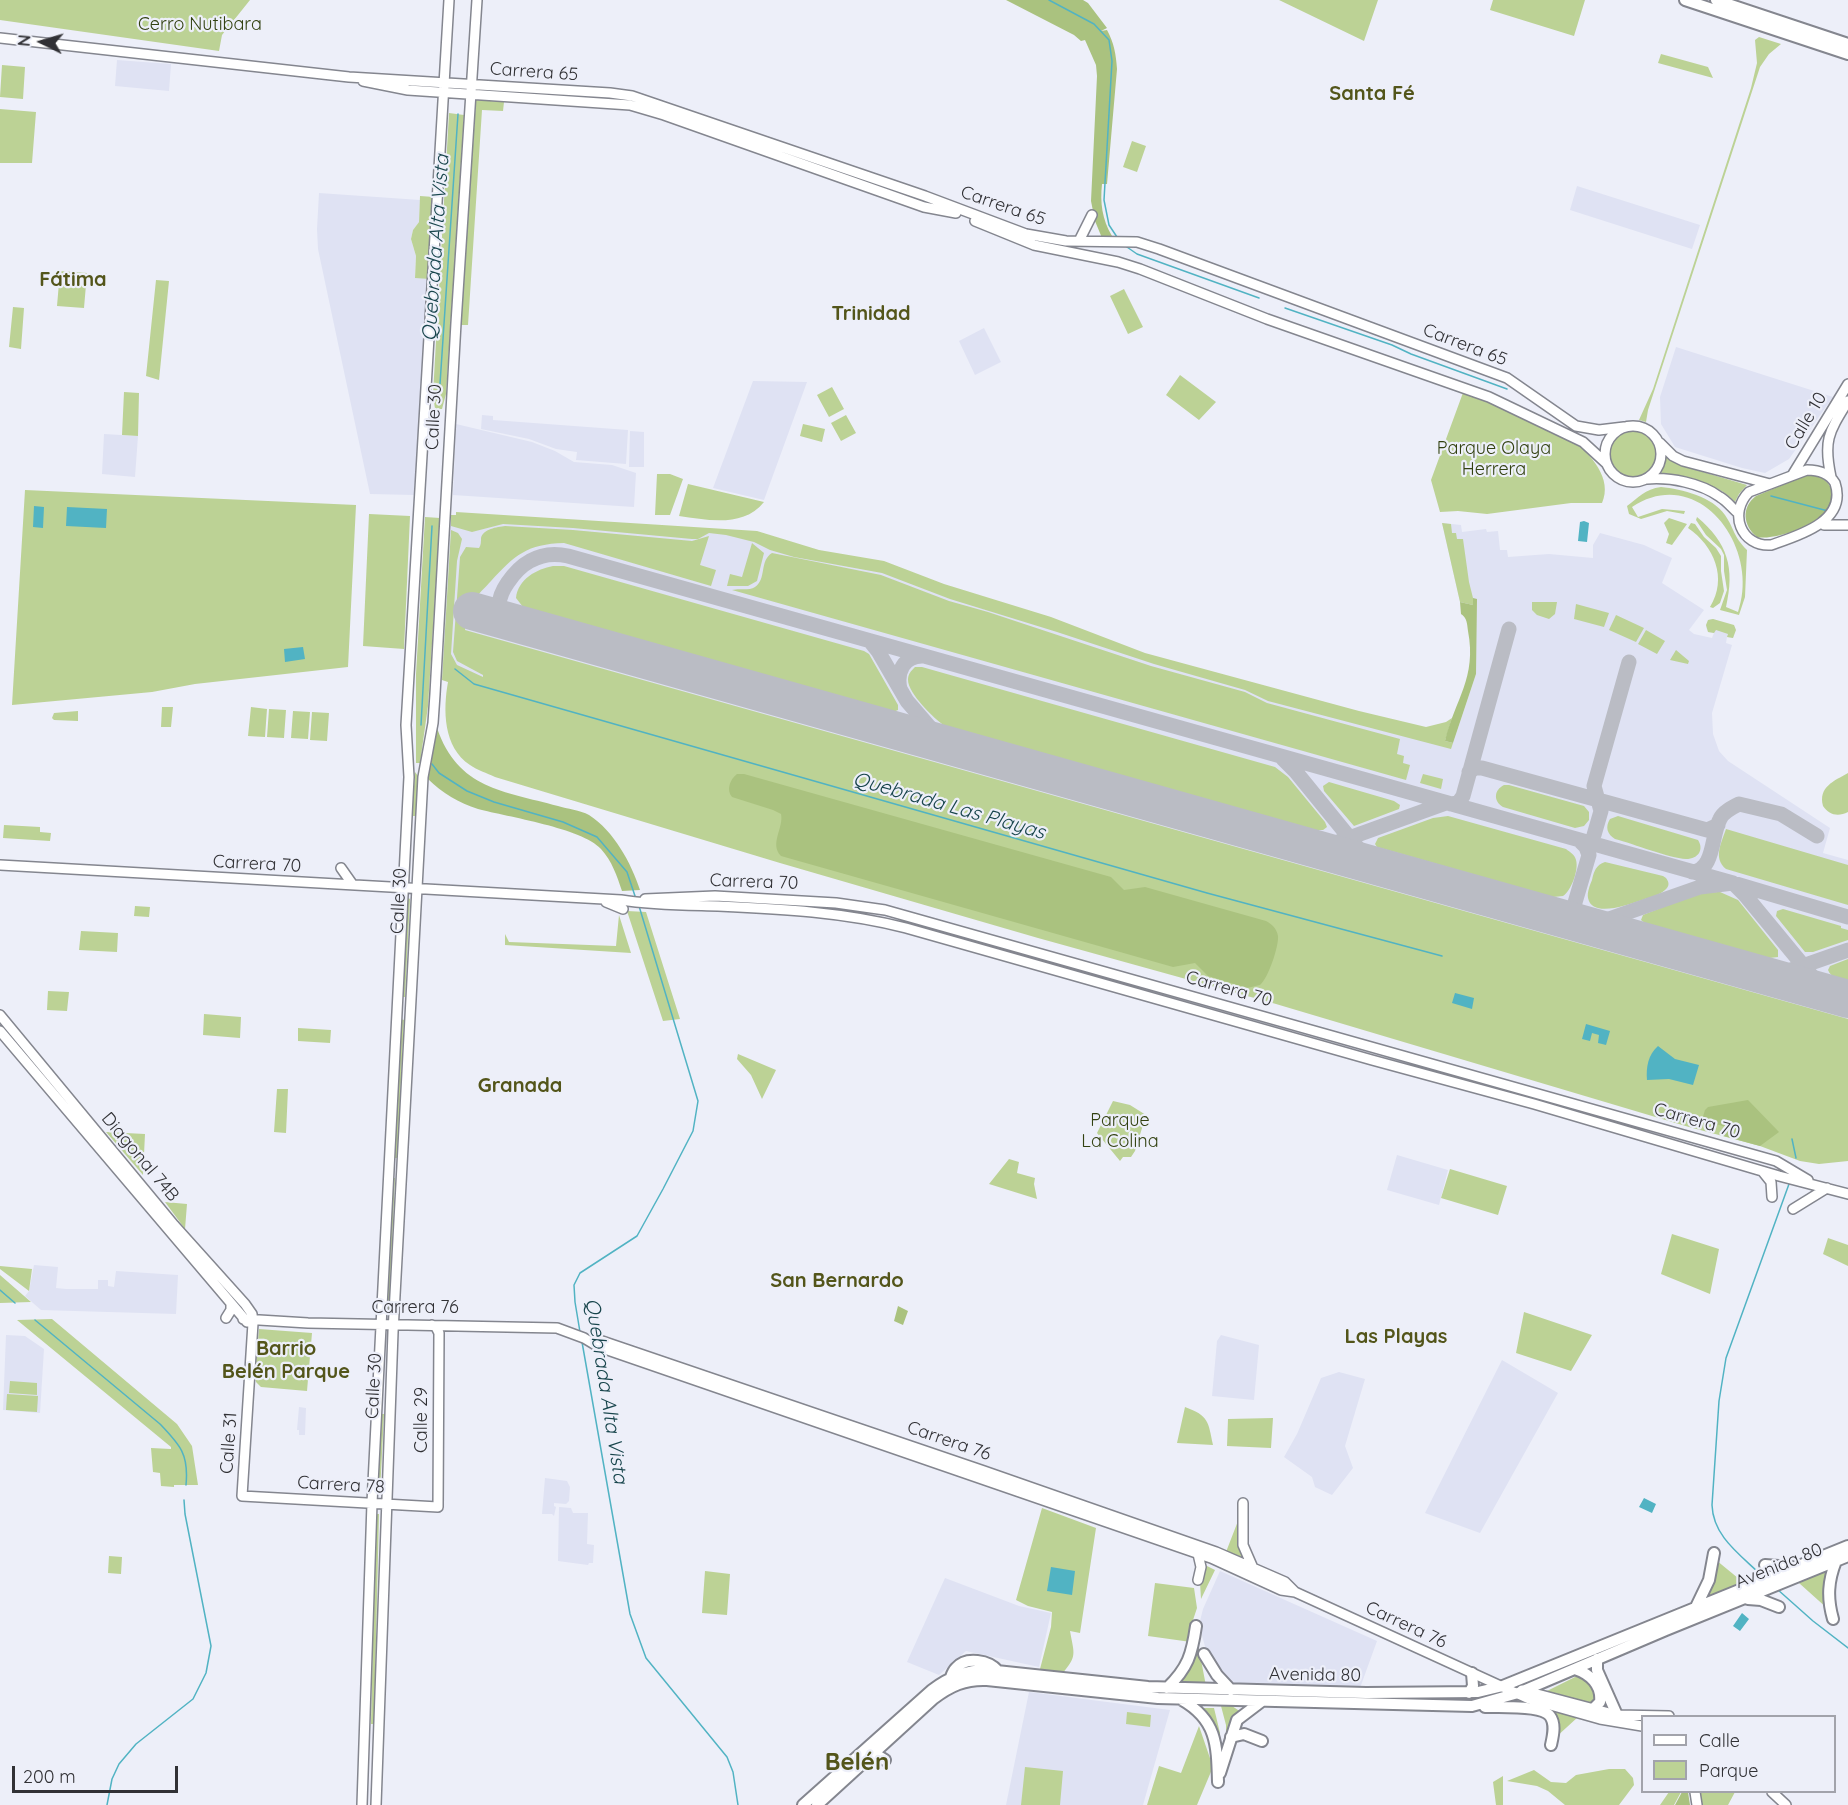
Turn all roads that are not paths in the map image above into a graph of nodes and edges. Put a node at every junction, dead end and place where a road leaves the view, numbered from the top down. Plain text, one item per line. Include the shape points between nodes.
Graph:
1 (450, 0) edge
2 (477, 0) edge
3 (1685, 0) edge
4 (1719, 3) edge
5 (1746, 20) junction
6 (0, 38) edge
7 (1848, 40) edge
8 (1828, 42) junction
9 (1848, 44) edge
10 (1848, 54) edge
11 (1848, 58) edge
12 (444, 88) junction
13 (471, 89) junction
14 (1092, 215) dead end
15 (1079, 241) junction
16 (1848, 384) edge
17 (1848, 401) edge
18 (1624, 427) junction
19 (1660, 443) junction
20 (1607, 465) junction
21 (1793, 474) junction
22 (1831, 477) junction
23 (1647, 479) junction
24 (1770, 484) junction
25 (1837, 490) junction
26 (1848, 500) edge
27 (1738, 513) junction
28 (1821, 525) junction
29 (1848, 525) edge
30 (0, 865) edge
31 (341, 868) dead end
32 (353, 885) junction
33 (403, 888) junction
34 (417, 889) junction
35 (637, 901) junction
36 (0, 1015) edge
37 (0, 1031) edge
38 (1761, 1171) junction
39 (1815, 1184) junction
40 (1827, 1188) junction
41 (1848, 1194) edge
42 (1772, 1197) dead end
43 (1793, 1209) dead end
44 (231, 1304) junction
45 (226, 1318) dead end
46 (250, 1322) junction
47 (381, 1325) junction
48 (393, 1325) junction
49 (442, 1329) junction
50 (584, 1338) junction
51 (242, 1496) joint
52 (372, 1503) junction
53 (1243, 1503) dead end
54 (386, 1504) junction
55 (438, 1507) joint
56 (1848, 1546) edge
57 (1714, 1553) dead end
58 (1198, 1554) junction
59 (1848, 1556) edge
60 (1836, 1561) junction
61 (1765, 1564) dead end
62 (1798, 1566) junction
63 (1253, 1568) junction
64 (1781, 1578) junction
65 (1198, 1580) dead end
66 (1759, 1587) junction
67 (1295, 1592) junction
68 (1742, 1599) junction
69 (1779, 1606) dead end
70 (1696, 1607) junction
71 (1833, 1619) dead end
72 (1196, 1626) dead end
73 (1204, 1654) dead end
74 (1598, 1659) junction
75 (1575, 1668) junction
76 (1472, 1673) junction
77 (1503, 1686) junction
78 (1167, 1688) junction
79 (1521, 1692) junction
80 (1224, 1693) junction
81 (1469, 1693) junction
82 (1208, 1694) junction
83 (1179, 1699) junction
84 (1259, 1703) junction
85 (1472, 1706) junction
86 (1593, 1709) junction
87 (893, 1712) dead end
88 (905, 1714) junction
89 (1617, 1715) junction
90 (1641, 1715) edge
91 (1253, 1721) dead end
92 (1641, 1726) edge
93 (1230, 1737) junction
94 (1262, 1741) dead end
95 (1551, 1745) dead end
96 (870, 1756) junction
97 (885, 1760) dead end
98 (1774, 1793) edge
99 (362, 1805) edge
100 (376, 1805) edge
101 (803, 1805) edge
102 (817, 1805) edge
103 (1786, 1805) edge

1 - 12 main road, Calle 30
2 - 13 main road, Calle 30
3 - 4 main road
4 - 5 main road
4 - 5 main road via 1734,24
4 - 8 main road
5 - 8 main road
6 - 12 main road, Carrera 65 via 349,77 394,88
7 - 8 main road
8 - 9 main road
8 - 10 main road
8 - 11 main road
12 - 13 main road, Carrera 65
12 - 33 main road, Calle 30 via 406,725 409,771
13 - 15 main road, Carrera 65 via 610,93 644,99 1026,234
13 - 20 main road, Carrera 65 via 641,108 924,207 954,212 1034,245 1140,269 1496,400 1583,442
13 - 34 main road, Calle 30 via 436,684 424,766
14 - 15 main road
15 - 18 main road, Carrera 65 via 1129,242 1159,249 1487,369 1507,378 1576,426 1599,430
16 - 21 main road, Calle 10
17 - 22 main road, Calle 10 via 1828,435
18 - 19 main road via 1648,429
18 - 20 main road via 1607,442
19 - 23 main road via 1660,464
19 - 24 main road via 1683,461
20 - 23 main road via 1625,481
21 - 22 main road via 1814,470
21 - 24 main road
22 - 25 main road
23 - 27 main road via 1665,478 1712,492
24 - 27 main road via 1749,492
25 - 26 main road
25 - 28 main road via 1837,508
27 - 28 main road via 1745,536 1763,546
28 - 29 main road
30 - 32 main road, Carrera 70
31 - 32 main road
32 - 33 main road, Carrera 70
33 - 34 main road, Carrera 70
33 - 47 main road, Calle 30
34 - 35 main road, Carrera 70 via 598,899 622,904
34 - 48 main road, Calle 30
35 - 38 main road, Carrera 70 via 835,914 886,923
35 - 39 main road, Carrera 70 via 715,896 837,903 885,910 1776,1161
36 - 46 main road, Diagonal 74B via 245,1304 252,1314
37 - 44 main road, Diagonal 74B
38 - 39 main road, Carrera 70
38 - 42 main road via 1771,1182
39 - 40 main road, Carrera 70
40 - 41 main road, Carrera 70
40 - 43 main road
44 - 45 main road
44 - 46 main road, Diagonal 74B
46 - 47 main road, Carrera 76
46 - 51 main road, Calle 31
47 - 48 main road, Carrera 76
47 - 52 main road, Calle 30
48 - 49 main road, Carrera 76 via 432,1325
48 - 54 main road, Calle 30
49 - 50 main road, Carrera 76 via 557,1328
49 - 55 main road, Calle 29
50 - 58 main road, Carrera 76 via 599,1347
50 - 63 main road, Carrera 76 via 600,1340 971,1466
51 - 52 main road, Carrera 78
52 - 54 main road, Carrera 78
52 - 99 main road, Calle 30
53 - 63 main road via 1243,1545
54 - 55 main road, Carrera 78
54 - 100 main road, Calle 30
56 - 62 main road, Avenida 80
57 - 70 main road via 1709,1580
58 - 65 main road
58 - 67 main road, Carrera 76 via 1281,1590
59 - 60 main road, Avenida 80
60 - 64 main road, Avenida 80
60 - 71 main road via 1828,1589
61 - 62 main road
62 - 64 main road, Avenida 80
63 - 67 main road, Carrera 76 via 1285,1582
64 - 66 main road, Avenida 80
66 - 68 main road, Avenida 80
66 - 70 main road, Avenida 80
67 - 76 main road, Carrera 76
68 - 69 main road
68 - 74 main road, Avenida 80
70 - 77 main road, Avenida 80
72 - 78 main road via 1190,1659
73 - 80 main road
74 - 75 main road, Avenida 80
74 - 89 main road via 1597,1670
75 - 79 main road, Avenida 80
75 - 86 main road via 1587,1674 1598,1688 1600,1702
76 - 77 main road, Carrera 76
76 - 81 main road
77 - 79 main road, Carrera 76
77 - 81 main road, Avenida 80
78 - 82 main road, Avenida 80
78 - 88 main road, Avenida 80 via 976,1670 951,1677
79 - 85 main road, Avenida 80
79 - 86 main road, Carrera 76
79 - 92 main road, Carrera 76 via 1529,1699
80 - 81 main road, Avenida 80
80 - 82 main road, Avenida 80
80 - 84 main road, Avenida 80
82 - 83 main road, Avenida 80
83 - 93 main road via 1198,1710 1208,1722 1219,1777
83 - 96 main road, Avenida 80 via 971,1680 943,1692
84 - 85 main road, Avenida 80
84 - 91 main road
84 - 93 main road via 1238,1718
85 - 95 main road via 1545,1712 1553,1725
86 - 89 main road, Carrera 76
87 - 88 main road
88 - 101 main road, Avenida 80
89 - 90 main road, Carrera 76
93 - 94 main road via 1244,1734
96 - 97 main road via 878,1755
96 - 102 main road, Avenida 80
98 - 103 main road

